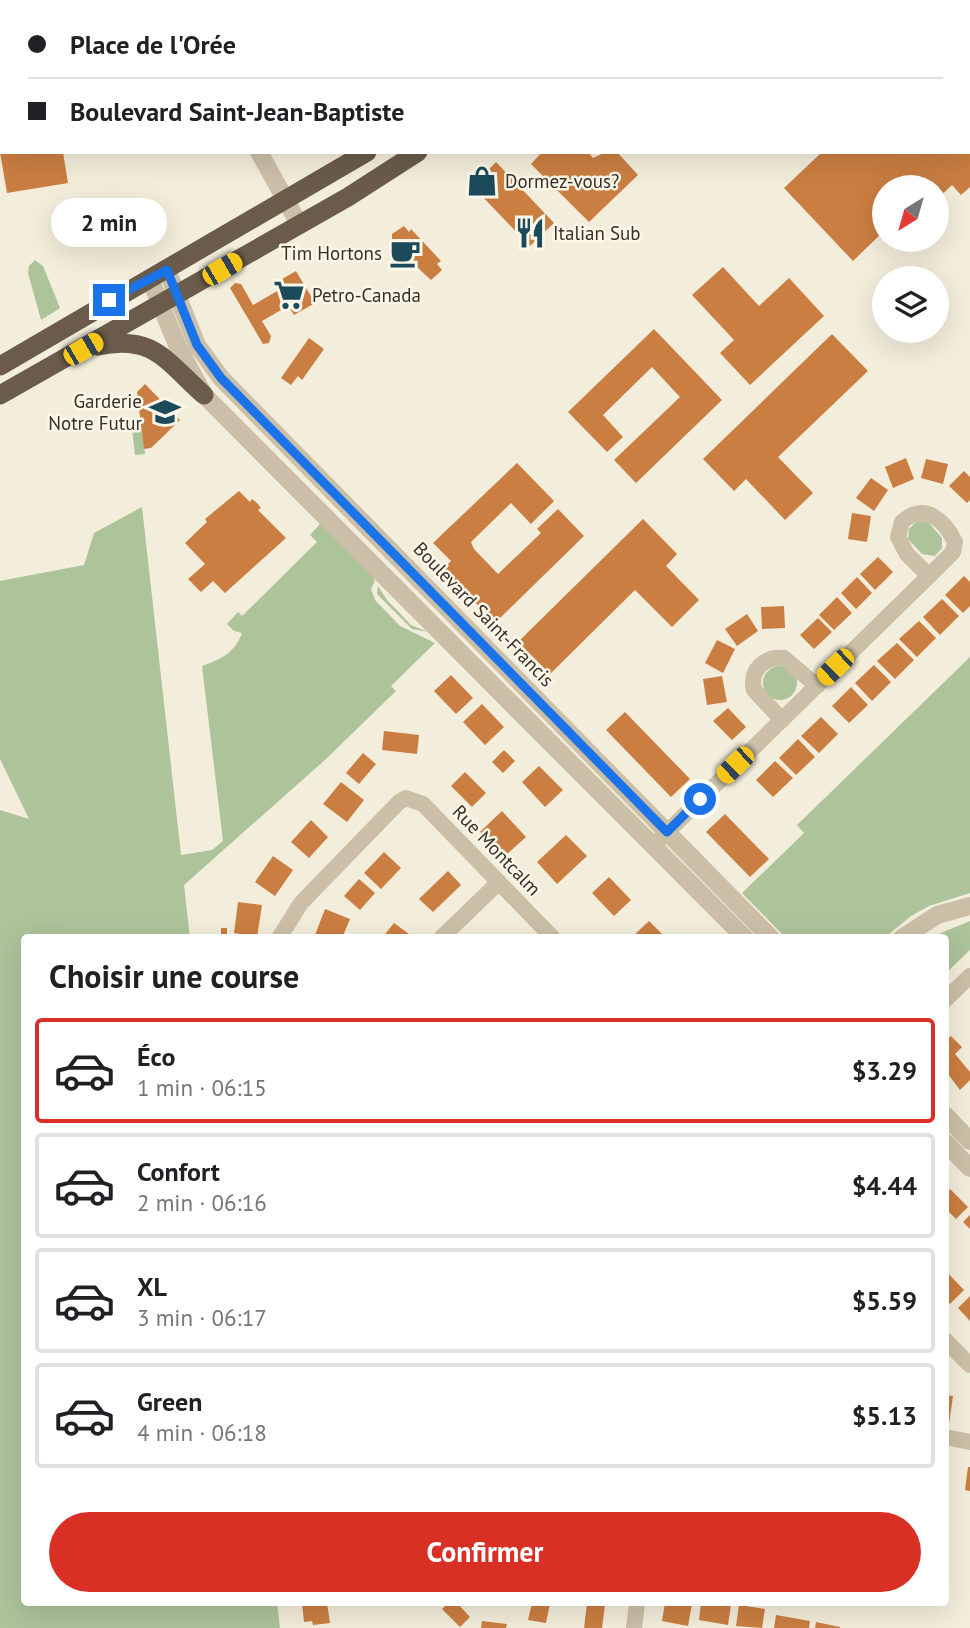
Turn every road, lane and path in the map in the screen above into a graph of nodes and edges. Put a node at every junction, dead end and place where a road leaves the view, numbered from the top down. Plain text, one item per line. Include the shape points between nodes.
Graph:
1 (259, 154) edge
2 (363, 154) edge
3 (416, 154) edge
4 (284, 199) junction
5 (299, 224) junction
6 (158, 274) junction
7 (171, 307) junction
8 (83, 349) junction
9 (0, 366) edge
10 (0, 395) edge
11 (204, 395) junction
12 (929, 576) dead end
13 (817, 685) junction
14 (782, 720) junction
15 (667, 832) junction
16 (653, 845) junction
17 (499, 882) junction
18 (970, 906) edge
19 (282, 934) edge
20 (445, 934) edge
21 (549, 934) edge
22 (741, 934) edge
23 (767, 934) edge
24 (908, 934) edge
25 (970, 976) edge
26 (949, 996) edge
27 (949, 1119) edge
28 (970, 1140) edge
29 (949, 1146) edge
30 (970, 1168) edge
31 (949, 1344) edge
32 (970, 1365) edge
33 (949, 1438) edge
34 (970, 1442) edge
35 (637, 1606) edge
36 (634, 1628) edge

1 - 4 street
2 - 4 highway
3 - 5 highway
4 - 5 street
4 - 6 highway
5 - 7 highway
6 - 7 street
6 - 9 highway
7 - 8 highway
7 - 11 street
7 - 15 street, Boulevard Saint-Francis via 221,378
8 - 10 highway
8 - 11 highway via 121,341 142,344
11 - 16 street
12 - 13 street
13 - 14 street
13 - 14 street via 784,658 760,665 754,690
14 - 15 street
15 - 16 street
15 - 23 street, Boulevard Saint-Francis
16 - 22 street
17 - 19 street, Rue Montcalm via 423,804 406,798 301,903
17 - 20 street
17 - 21 street, Rue Montcalm
18 - 24 street via 937,915
25 - 26 street
27 - 28 street
29 - 30 street
31 - 32 street
33 - 34 street
35 - 36 street

